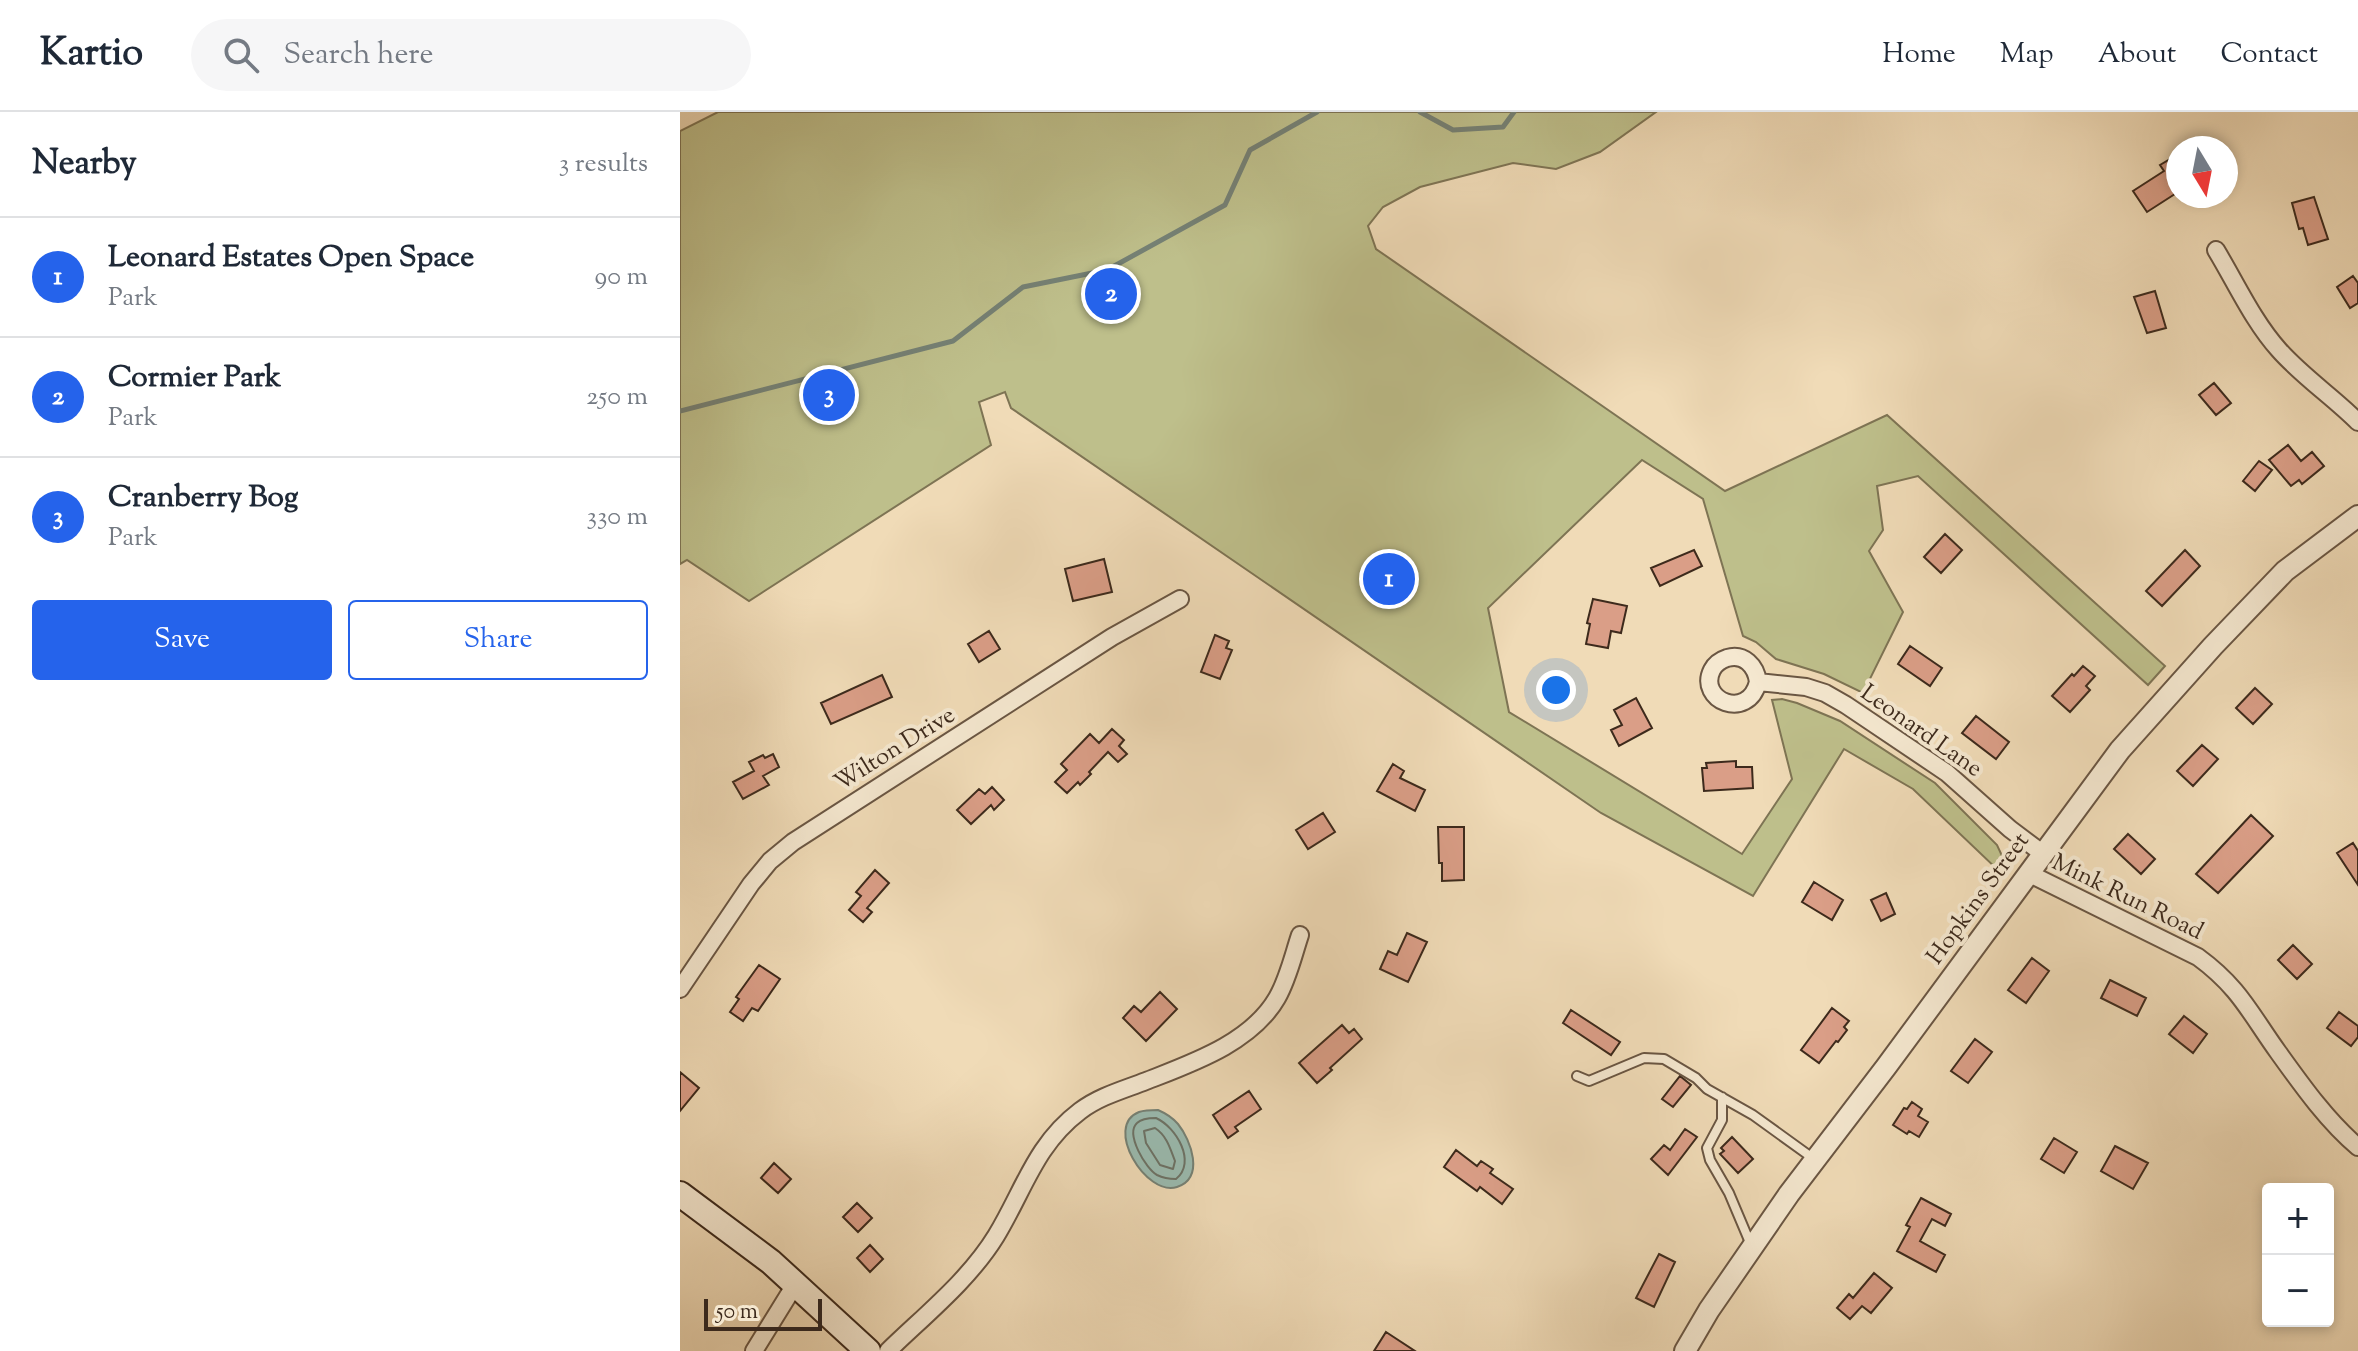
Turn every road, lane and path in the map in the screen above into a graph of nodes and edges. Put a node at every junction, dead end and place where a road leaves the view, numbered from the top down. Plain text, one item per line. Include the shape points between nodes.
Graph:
1 (2216, 250) dead end
2 (2358, 422) edge
3 (2358, 516) edge
4 (1180, 599) dead end
5 (1758, 682) dead end
6 (2042, 853) junction
7 (2028, 873) junction
8 (1300, 935) dead end
9 (680, 989) edge
10 (1577, 1076) dead end
11 (1722, 1097) junction
12 (2358, 1147) edge
13 (1815, 1160) junction
14 (680, 1195) edge
15 (1752, 1246) junction
16 (796, 1283) junction
17 (754, 1351) edge
18 (868, 1351) edge
19 (888, 1351) edge
20 (1685, 1351) edge

1 - 2 street via 2278,348
3 - 6 street, Hopkins Street via 2285,571 2238,619 2128,739
4 - 9 street, Wilton Drive via 793,842 751,884
5 - 6 street, Leonard Lane via 1806,687 1846,705 1947,773
6 - 7 street, Hopkins Street
7 - 12 street, Mink Run Road via 2212,966 2240,994 2277,1051
7 - 13 street, Hopkins Street
8 - 19 street via 1278,995 1254,1025 1211,1054 1094,1102 1057,1131 981,1256
10 - 11 lane via 1589,1081 1644,1058 1664,1059
11 - 13 lane
11 - 15 lane via 1722,1120 1707,1148
13 - 15 street, Hopkins Street
14 - 16 main road
15 - 20 street, Hopkins Street
16 - 17 street
16 - 18 main road

